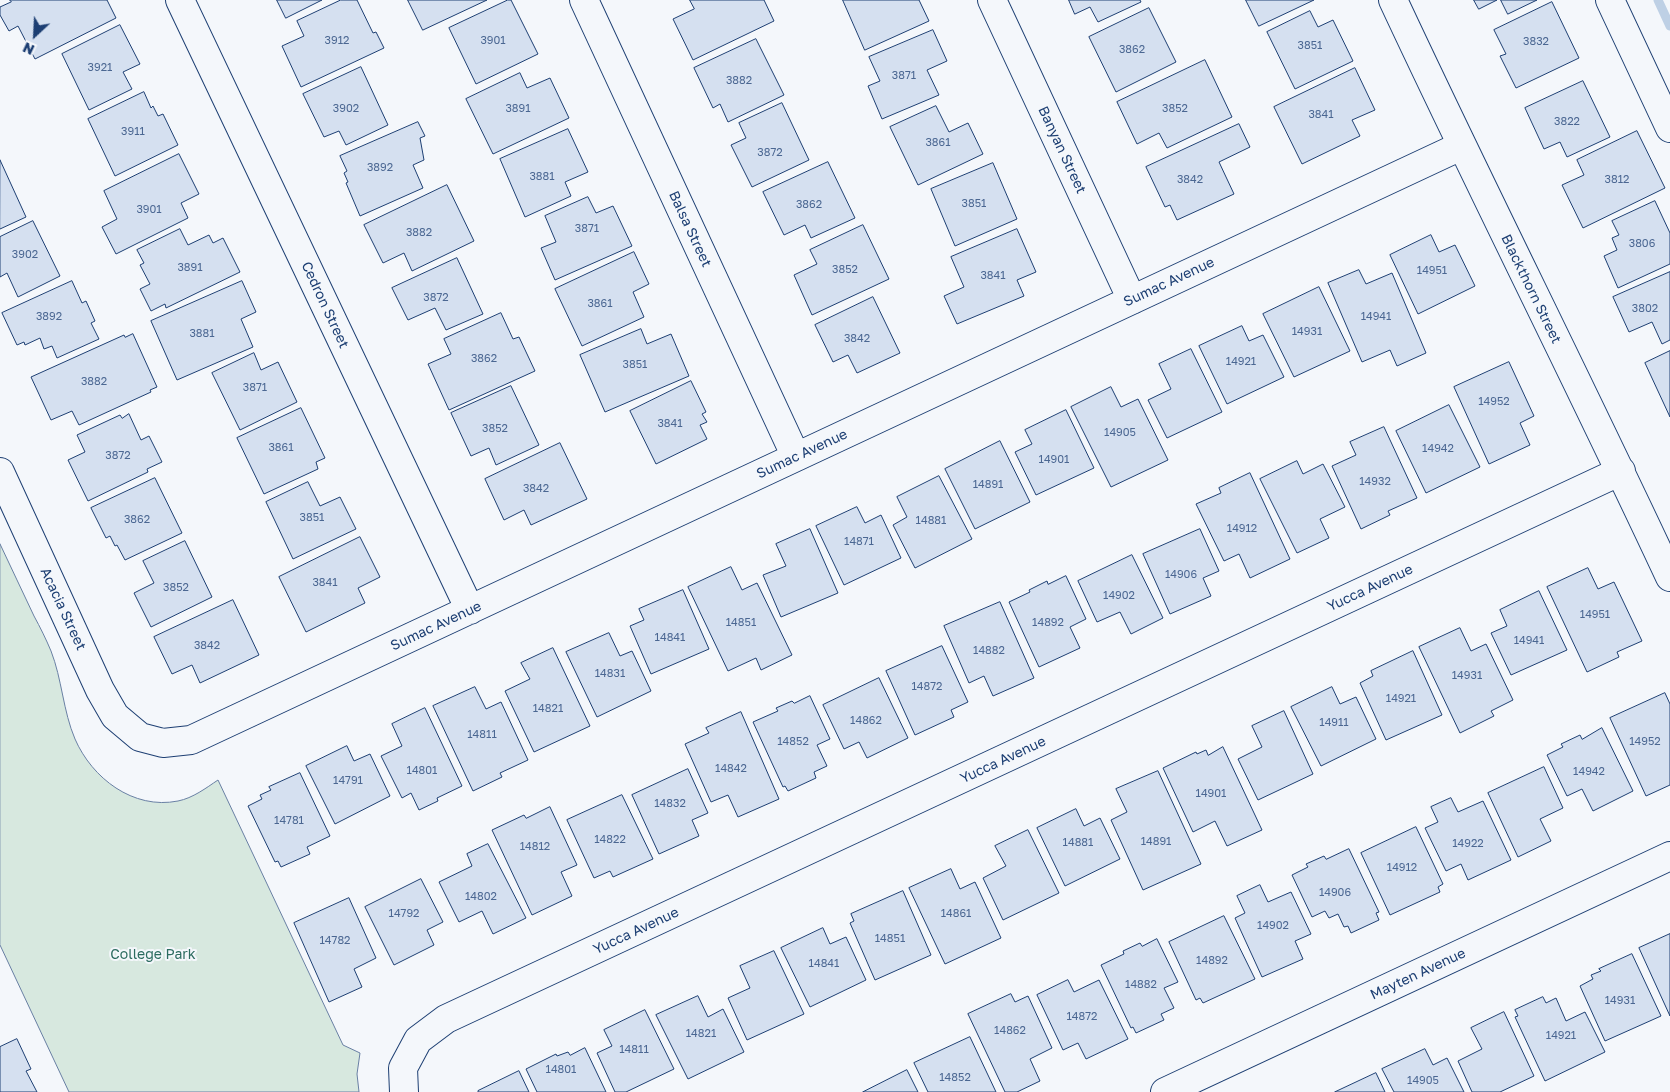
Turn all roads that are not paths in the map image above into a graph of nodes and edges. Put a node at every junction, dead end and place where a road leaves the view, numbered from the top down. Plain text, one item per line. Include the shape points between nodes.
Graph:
1 (180, 0) edge
2 (584, 0) edge
3 (992, 0) edge
4 (1393, 0) edge
5 (1610, 0) edge
6 (1670, 128) edge
7 (1461, 146) junction
8 (1132, 300) junction
9 (796, 457) junction
10 (1621, 471) junction
11 (0, 472) edge
12 (1670, 577) edge
13 (470, 610) junction
14 (140, 736) joint
15 (1670, 856) edge
16 (404, 1080) edge
17 (1165, 1092) edge

1 - 13 street, Cedron Street
2 - 9 street, Balsa Street
3 - 8 street, Banyan Street
4 - 7 street, Blackthorn Street
5 - 6 street
7 - 8 street, Sumac Avenue
7 - 10 street, Blackthorn Street
8 - 9 street, Sumac Avenue
9 - 13 street, Sumac Avenue
10 - 12 street, Blackthorn Street
10 - 16 street, Yucca Avenue via 446,1020 418,1040
11 - 14 street, Acacia Street via 100,690 115,716
13 - 14 street, Sumac Avenue via 191,740 163,743
15 - 17 street, Mayten Avenue

